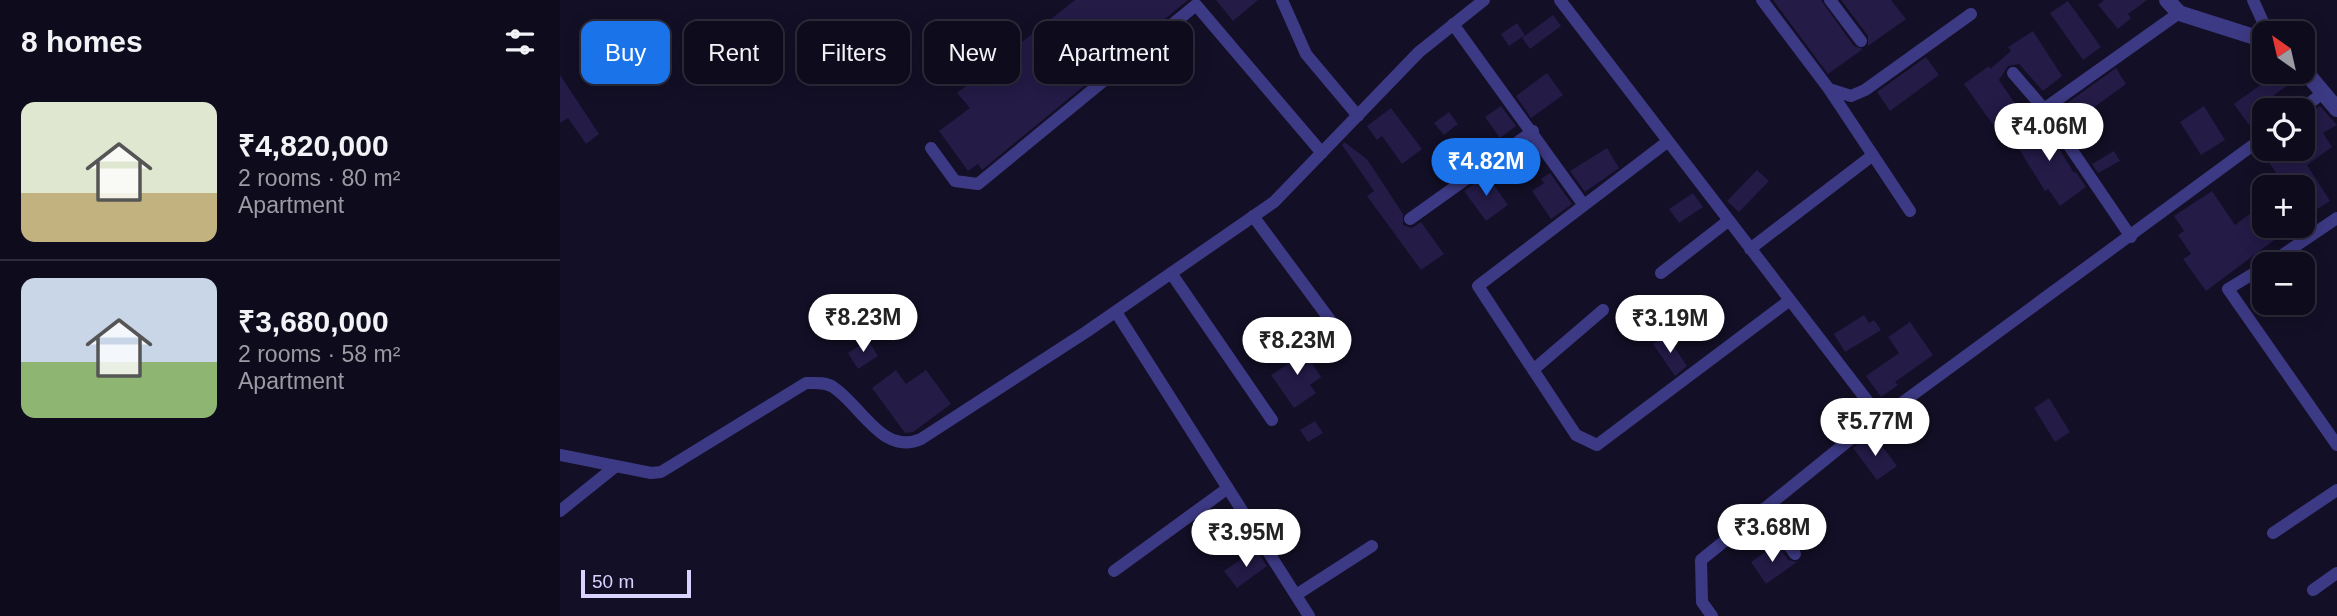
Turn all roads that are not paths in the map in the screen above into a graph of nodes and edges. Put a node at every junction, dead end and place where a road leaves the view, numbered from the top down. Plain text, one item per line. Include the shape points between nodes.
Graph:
1 (1282, 0) edge
2 (1484, 0) edge
3 (1560, 0) edge
4 (1762, 0) edge
5 (1830, 0) edge
6 (2167, 0) edge
7 (2253, 0) edge
8 (2179, 13) junction
9 (1971, 14) dead end
10 (2263, 21) edge
11 (1453, 24) junction
12 (2252, 36) edge
13 (1861, 41) dead end
14 (2013, 73) dead end
15 (2315, 83) edge
16 (1829, 89) junction
17 (2323, 93) junction
18 (2315, 99) edge
19 (2044, 109) junction
20 (2337, 109) edge
21 (1357, 116) junction
22 (1533, 131) junction
23 (1667, 142) junction
24 (2252, 146) edge
25 (931, 148) dead end
26 (1322, 153) junction
27 (1873, 155) junction
28 (1583, 204) junction
29 (1910, 211) dead end
30 (1253, 216) junction
31 (2337, 218) edge
32 (1410, 219) dead end
33 (1728, 221) junction
34 (2132, 237) junction
35 (1750, 249) junction
36 (2287, 252) edge
37 (1171, 273) junction
38 (1661, 273) dead end
39 (2252, 274) edge
40 (1790, 300) junction
41 (1603, 310) dead end
42 (1116, 312) junction
43 (1342, 336) dead end
44 (1533, 370) junction
45 (1879, 416) junction
46 (1272, 420) dead end
47 (2337, 445) edge
48 (560, 455) edge
49 (616, 466) junction
50 (1228, 488) junction
51 (2337, 489) edge
52 (1763, 509) junction
53 (560, 511) edge
54 (2273, 533) dead end
55 (1372, 546) dead end
56 (1795, 554) dead end
57 (1114, 571) dead end
58 (2337, 573) edge
59 (2313, 590) dead end
60 (1296, 595) junction
61 (1309, 616) edge
62 (1712, 616) edge

1 - 21 street via 1306,54
2 - 11 street
3 - 23 street
4 - 16 street
5 - 13 street
6 - 8 street
7 - 10 street
8 - 12 street
8 - 19 street
9 - 16 street via 1865,90 1851,96
11 - 21 street
11 - 22 street
14 - 19 street
15 - 17 street
16 - 27 street
17 - 18 street
17 - 20 street
19 - 34 street
21 - 26 street
22 - 28 street
22 - 32 street
23 - 28 street
23 - 33 street
24 - 34 street
25 - 26 street via 954,181 978,184 1196,5
26 - 30 street via 1282,195
27 - 29 street
27 - 35 street
28 - 44 street via 1478,286
30 - 37 street
30 - 43 street
31 - 36 street
33 - 35 street
33 - 38 street
34 - 45 street
35 - 40 street
37 - 42 street
37 - 46 street
39 - 47 street via 2228,289
40 - 44 street via 1597,444 1576,435
40 - 45 street
41 - 44 street
42 - 49 street via 909,444 889,440 832,385 806,383 661,472
42 - 50 street
45 - 52 street
48 - 49 street
49 - 53 street
50 - 57 street
50 - 60 street
51 - 54 street
52 - 56 street
52 - 62 street via 1701,560 1702,602
55 - 60 street
58 - 59 street
60 - 61 street

